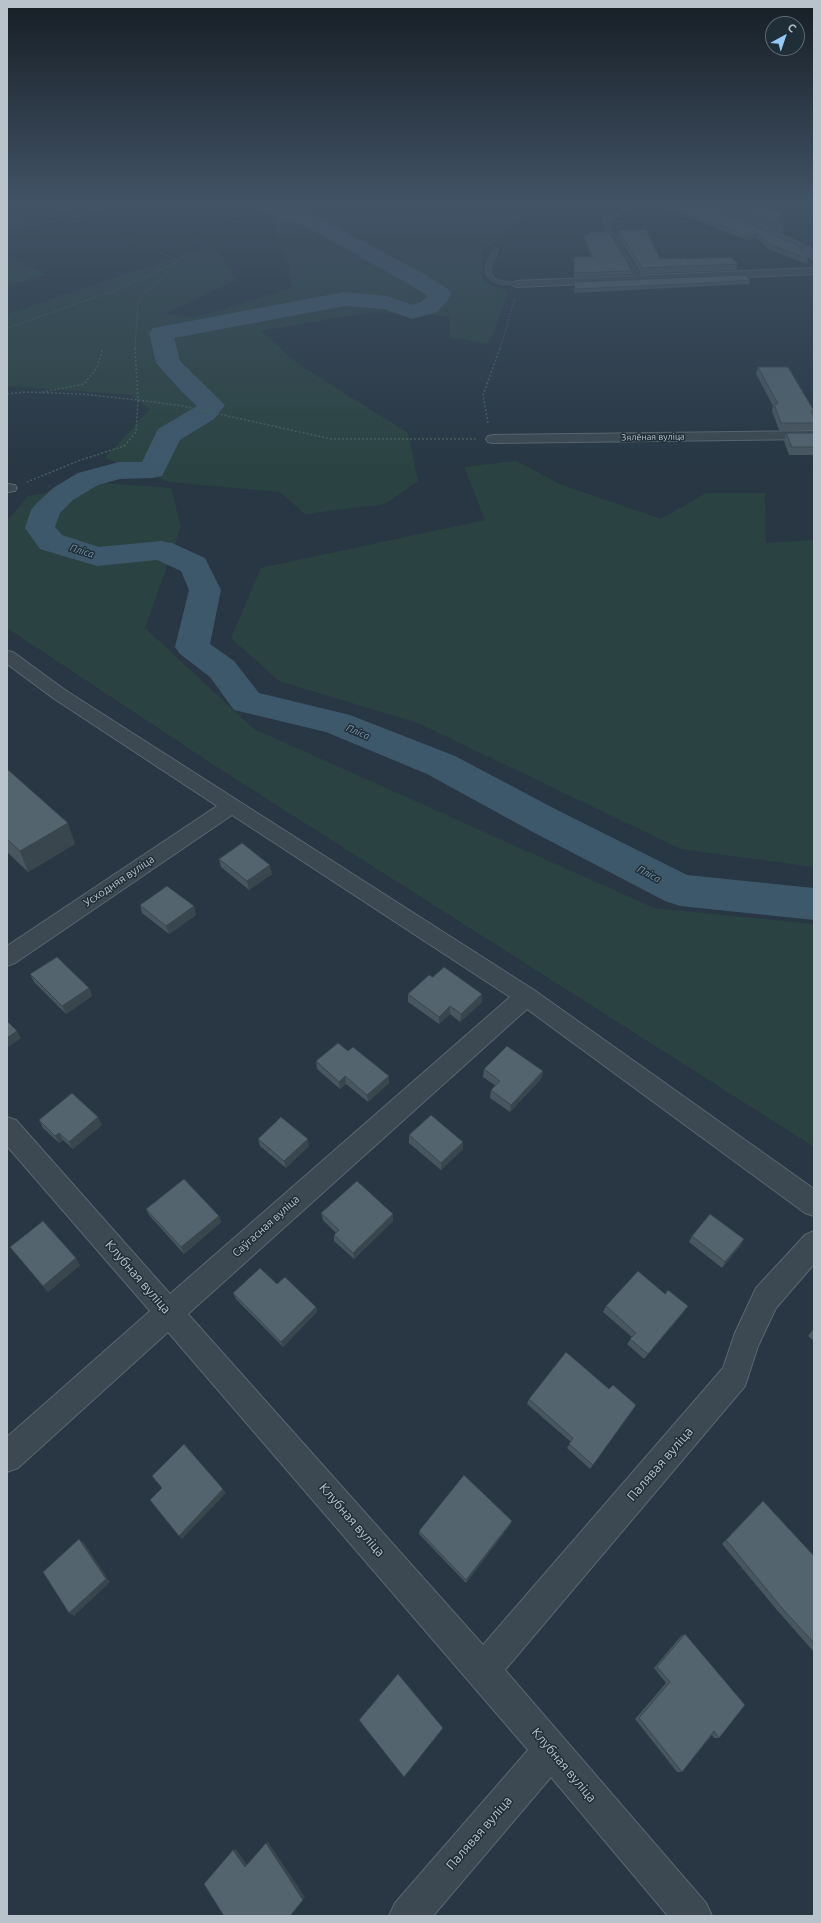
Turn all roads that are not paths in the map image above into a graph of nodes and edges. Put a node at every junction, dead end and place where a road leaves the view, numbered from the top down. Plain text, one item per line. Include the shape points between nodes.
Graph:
1 (814, 435) edge
2 (492, 439) road end
3 (7, 656) edge
4 (231, 806) junction
5 (7, 957) edge
6 (526, 996) junction
7 (7, 1128) edge
8 (814, 1204) edge
9 (814, 1244) edge
10 (169, 1312) junction
11 (7, 1457) edge
12 (483, 1670) junction
13 (551, 1750) junction
14 (408, 1916) edge
15 (693, 1916) edge

1 - 2 street, Зялёная вуліца
3 - 4 street via 59,694
4 - 5 street, Усходняя вуліца
4 - 6 street
6 - 8 street
6 - 10 street, Саўгасная вуліца
7 - 10 street, Клубная вуліца
9 - 12 street, Палявая вуліца via 766,1298 745,1343 735,1376
10 - 11 street, Саўгасная вуліца
10 - 12 street, Клубная вуліца
12 - 13 street, Клубная вуліца
13 - 14 street, Палявая вуліца
13 - 15 street, Клубная вуліца

